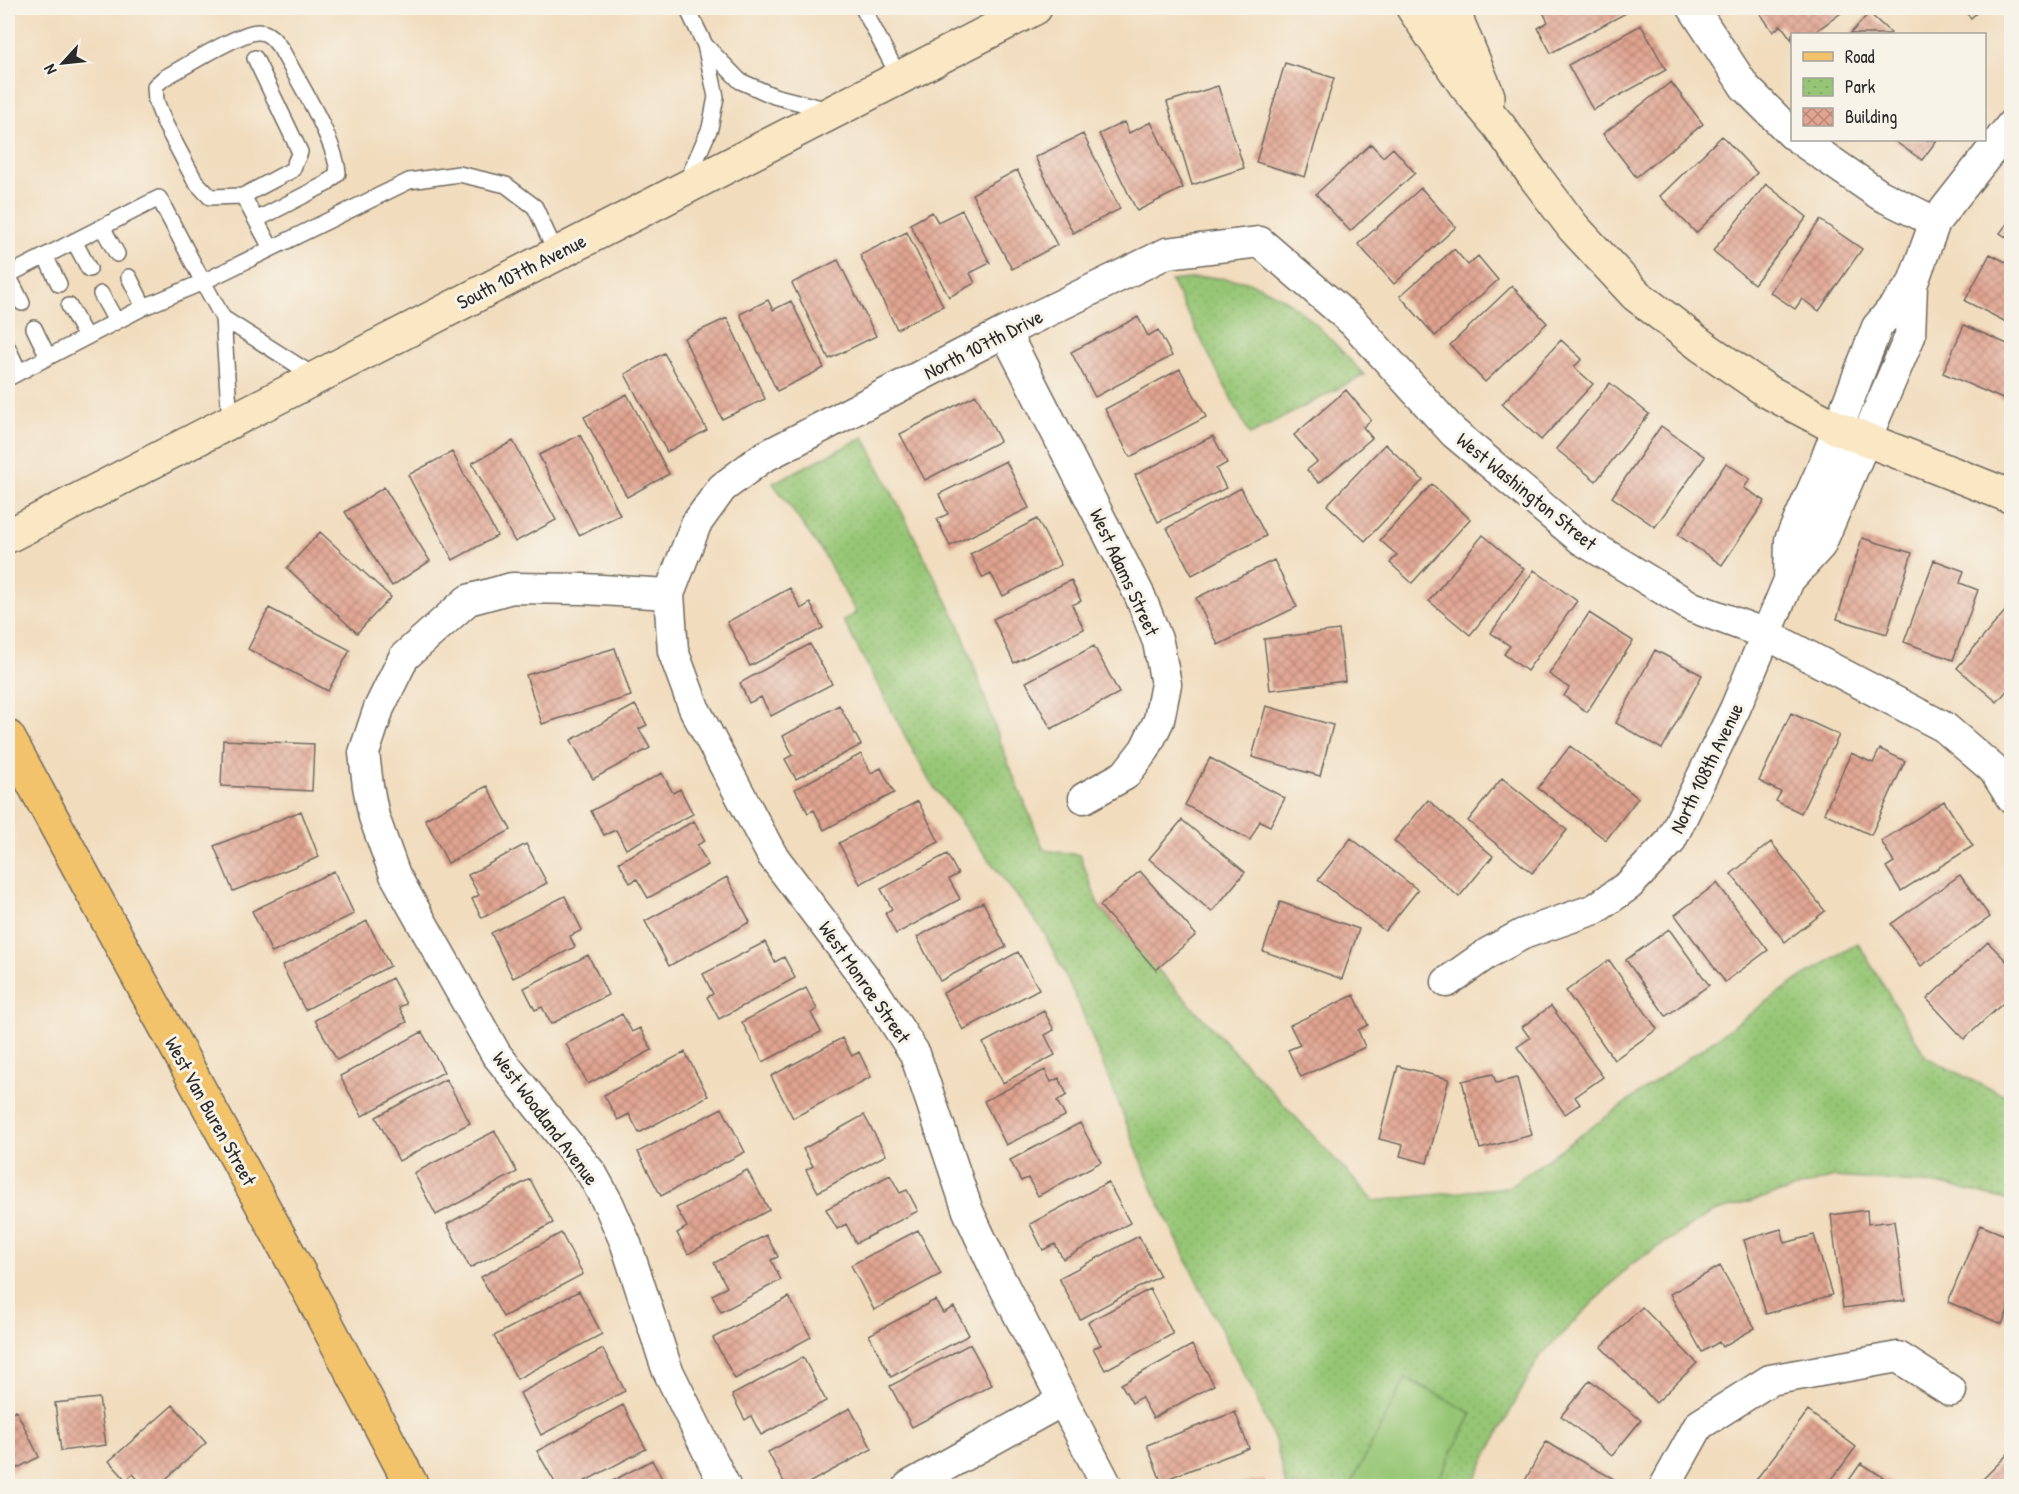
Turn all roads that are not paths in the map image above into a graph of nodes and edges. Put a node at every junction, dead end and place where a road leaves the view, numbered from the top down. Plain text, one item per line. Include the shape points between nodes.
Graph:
1 (687, 8) edge
2 (863, 8) edge
3 (1035, 8) edge
4 (1413, 8) edge
5 (1452, 8) edge
6 (1693, 8) edge
7 (705, 45) junction
8 (255, 58) dead end
9 (898, 77) junction
10 (833, 111) junction
11 (2012, 124) edge
12 (1499, 126) junction
13 (1791, 133) edge
14 (1801, 141) edge
15 (684, 188) junction
16 (243, 196) junction
17 (256, 220) junction
18 (1935, 222) junction
19 (102, 227) junction
20 (74, 241) junction
21 (1260, 242) joint
22 (272, 248) junction
23 (556, 253) junction
24 (117, 254) dead end
25 (45, 256) junction
26 (89, 269) dead end
27 (8, 275) edge
28 (129, 278) dead end
29 (203, 282) junction
30 (59, 284) dead end
31 (101, 294) dead end
32 (22, 303) dead end
33 (69, 306) dead end
34 (144, 307) junction
35 (223, 318) junction
36 (116, 321) junction
37 (34, 328) dead end
38 (1005, 332) junction
39 (86, 337) junction
40 (8, 348) edge
41 (48, 357) junction
42 (13, 375) edge
43 (316, 377) junction
44 (230, 422) junction
45 (1851, 433) junction
46 (722, 488) joint
47 (2012, 496) edge
48 (8, 536) edge
49 (669, 594) junction
50 (1766, 634) junction
51 (8, 737) edge
52 (1084, 798) dead end
53 (2012, 799) edge
54 (1447, 982) dead end
55 (1951, 1391) dead end
56 (1062, 1401) junction
57 (412, 1486) edge
58 (725, 1486) edge
59 (909, 1486) edge
60 (1107, 1486) edge
61 (1665, 1486) edge

1 - 7 lane
2 - 9 lane
3 - 9 main road, South 107th Avenue
4 - 12 main road via 1465,85
5 - 12 main road
6 - 13 street via 1745,87
7 - 10 lane via 740,81 774,96
7 - 15 lane via 716,97 710,128
8 - 16 lane via 300,152 292,170
9 - 10 main road, South 107th Avenue
10 - 15 main road, South 107th Avenue
11 - 18 street, North 108th Avenue
12 - 45 main road via 1574,226 1636,295 1767,391
14 - 18 street via 1880,195
15 - 23 main road, South 107th Avenue
16 - 17 lane
16 - 17 lane via 210,197 195,181 165,124 155,86 238,38 258,31 270,36 281,48 329,141 338,173 326,184
17 - 22 lane
18 - 45 street, North 108th Avenue via 1912,285 1877,327
19 - 20 lane
19 - 24 lane
19 - 29 lane via 159,198
20 - 25 lane
20 - 26 lane
21 - 38 street, North 107th Drive via 1167,253
21 - 50 street, West Washington Street via 1353,322 1454,433 1582,540 1692,607
22 - 23 lane via 409,181 459,174 506,185 535,207
22 - 29 lane
23 - 43 main road, South 107th Avenue
25 - 27 lane
25 - 30 lane
27 - 32 lane
28 - 34 lane
29 - 34 lane
29 - 35 lane
31 - 36 lane
33 - 39 lane
34 - 36 lane
35 - 43 lane
35 - 44 lane
36 - 39 lane
37 - 41 lane
38 - 46 street, North 107th Drive via 762,458
38 - 52 street, West Adams Street via 1140,596 1158,642 1166,684 1159,720 1145,749 1125,775
39 - 41 lane
40 - 42 lane
41 - 42 lane
43 - 44 main road, South 107th Avenue
44 - 48 main road, South 107th Avenue
45 - 47 main road
45 - 50 street, North 108th Avenue via 1824,464 1790,540 1789,580
46 - 49 street, West Monroe Street via 696,524
49 - 56 street, West Monroe Street via 673,651 694,708 772,855 871,986 915,1054 968,1211
49 - 58 street, West Woodland Avenue via 512,588 468,600 404,657 379,708 364,753 374,818 395,875 496,1054 592,1174 609,1205 668,1369
50 - 53 street, West Washington Street via 1944,727 1993,769
50 - 54 street, North 108th Avenue via 1735,709 1670,842 1629,885 1595,909 1523,934
51 - 57 main road, West Van Buren Street
55 - 61 street via 1898,1357 1770,1380 1699,1425
56 - 59 street
56 - 60 street, West Monroe Street

